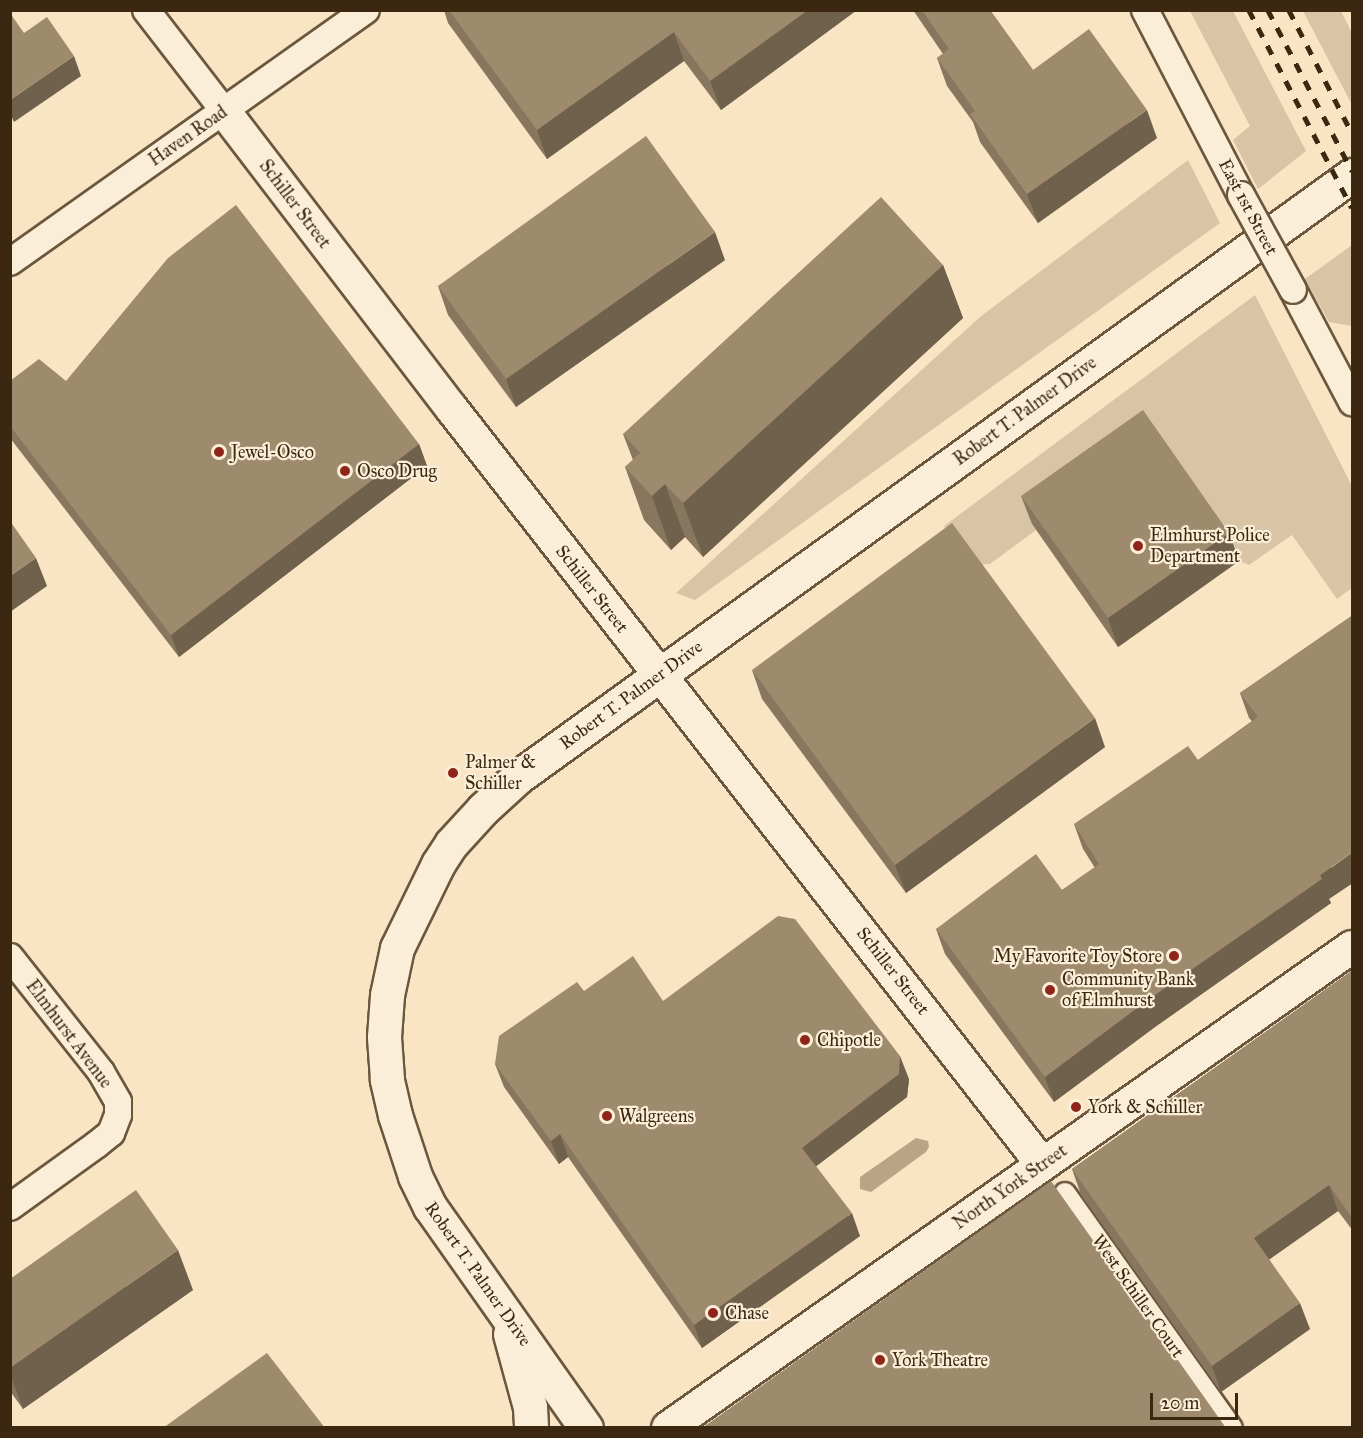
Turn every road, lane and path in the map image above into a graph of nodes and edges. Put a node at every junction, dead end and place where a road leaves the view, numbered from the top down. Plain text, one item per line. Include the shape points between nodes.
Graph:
1 (146, 10) edge
2 (366, 10) edge
3 (1145, 10) edge
4 (224, 111) junction
5 (1353, 174) edge
6 (10, 262) edge
7 (1353, 402) edge
8 (660, 675) junction
9 (1353, 947) edge
10 (10, 957) edge
11 (1042, 1164) junction
12 (1065, 1193) dead end
13 (10, 1207) edge
14 (503, 1312) junction
15 (531, 1428) edge
16 (586, 1428) edge
17 (668, 1428) edge
18 (1232, 1428) edge

1 - 4 street, Schiller Street
2 - 4 street, Haven Road
3 - 7 street, East 1st Street, bridge
4 - 6 street, Haven Road
4 - 8 street, Schiller Street
5 - 8 main road, Robert T. Palmer Drive
8 - 11 street, Schiller Street
8 - 14 main road, Robert T. Palmer Drive via 518,777 483,809 438,864 397,948 387,995 384,1037 395,1115 430,1207
9 - 11 street, North York Street
10 - 13 street, Elmhurst Avenue via 101,1072 118,1102 111,1133
11 - 17 street, North York Street
12 - 18 street, West Schiller Court
14 - 15 main road via 530,1407
14 - 16 main road, Robert T. Palmer Drive

